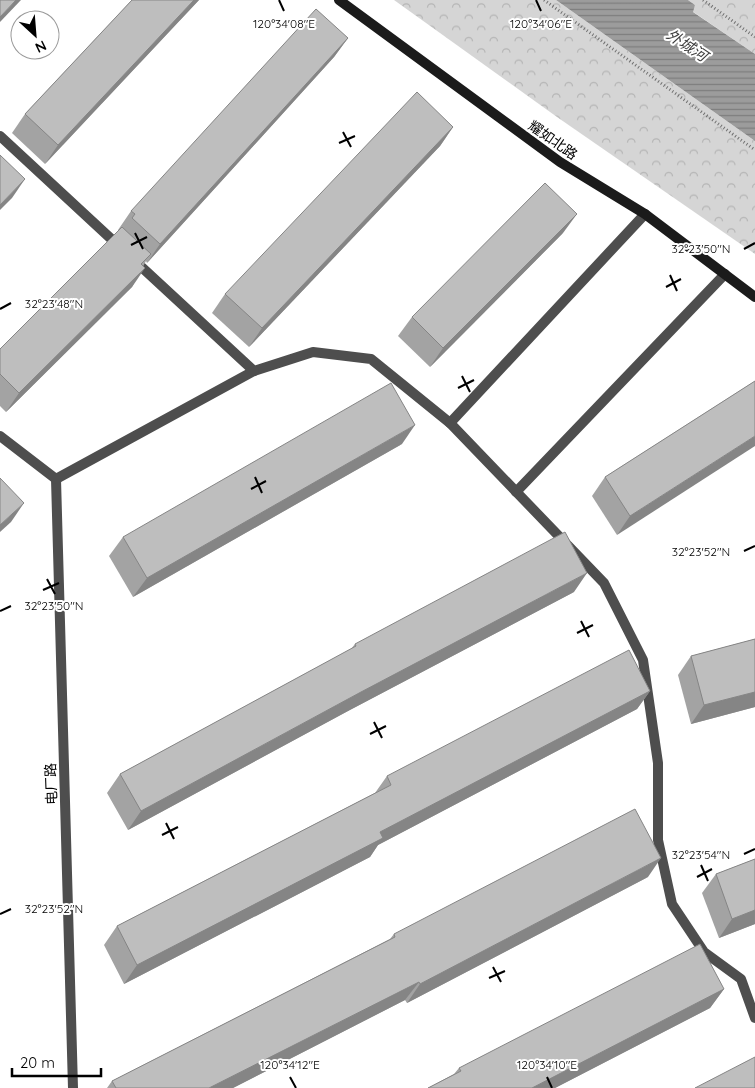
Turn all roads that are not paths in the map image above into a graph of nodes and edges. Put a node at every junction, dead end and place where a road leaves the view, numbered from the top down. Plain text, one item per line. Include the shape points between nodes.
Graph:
1 (339, 0) edge
2 (0, 136) edge
3 (645, 214) junction
4 (725, 274) junction
5 (755, 297) edge
6 (254, 371) junction
7 (450, 423) junction
8 (0, 436) edge
9 (56, 480) junction
10 (516, 492) junction
11 (755, 1018) edge
12 (73, 1088) edge

1 - 3 street, 耀如北路 via 560,162
2 - 6 street
3 - 4 street, 耀如北路
3 - 7 street
4 - 5 street, 耀如北路
4 - 10 street
6 - 7 street via 313,352 371,359
6 - 9 street
7 - 10 street
8 - 9 street
9 - 12 street, 电厂路
10 - 11 street via 604,583 643,660 658,763 658,840 672,904 704,952 741,979

